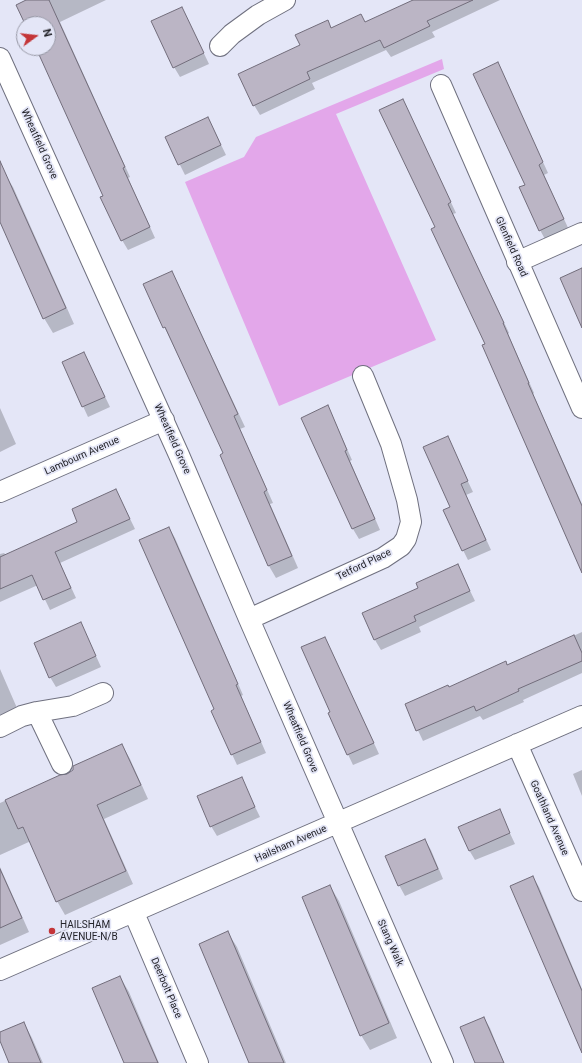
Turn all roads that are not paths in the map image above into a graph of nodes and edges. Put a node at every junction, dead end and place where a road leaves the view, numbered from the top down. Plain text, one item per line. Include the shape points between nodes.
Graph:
1 (285, 0) edge
2 (254, 7) edge
3 (220, 46) dead end
4 (0, 58) edge
5 (441, 85) dead end
6 (582, 233) edge
7 (518, 262) junction
8 (363, 376) dead end
9 (582, 408) edge
10 (164, 420) junction
11 (0, 492) edge
12 (249, 619) junction
13 (102, 693) dead end
14 (37, 712) junction
15 (582, 716) edge
16 (0, 727) edge
17 (517, 744) junction
18 (62, 764) dead end
19 (338, 823) junction
20 (582, 891) edge
21 (134, 913) junction
22 (0, 970) edge
23 (198, 1063) edge
24 (443, 1063) edge

1 - 2 street
2 - 3 street
4 - 10 street, Wheatfield Grove
5 - 7 street, Glenfield Road
6 - 7 street
7 - 9 street, Glenfield Road
8 - 12 street, Tetford Place via 391,444 407,500 411,522 406,538 401,546 383,558
10 - 11 street, Lambourn Avenue
10 - 12 street, Wheatfield Grove
12 - 19 street, Wheatfield Grove
13 - 14 street via 73,706
14 - 16 street
14 - 18 street
15 - 17 street, Hailsham Avenue
17 - 19 street, Hailsham Avenue
17 - 20 street, Goathland Avenue
19 - 21 street, Hailsham Avenue
19 - 24 street, Stang Walk
21 - 22 street, Hailsham Avenue
21 - 23 street, Deerbolt Place

